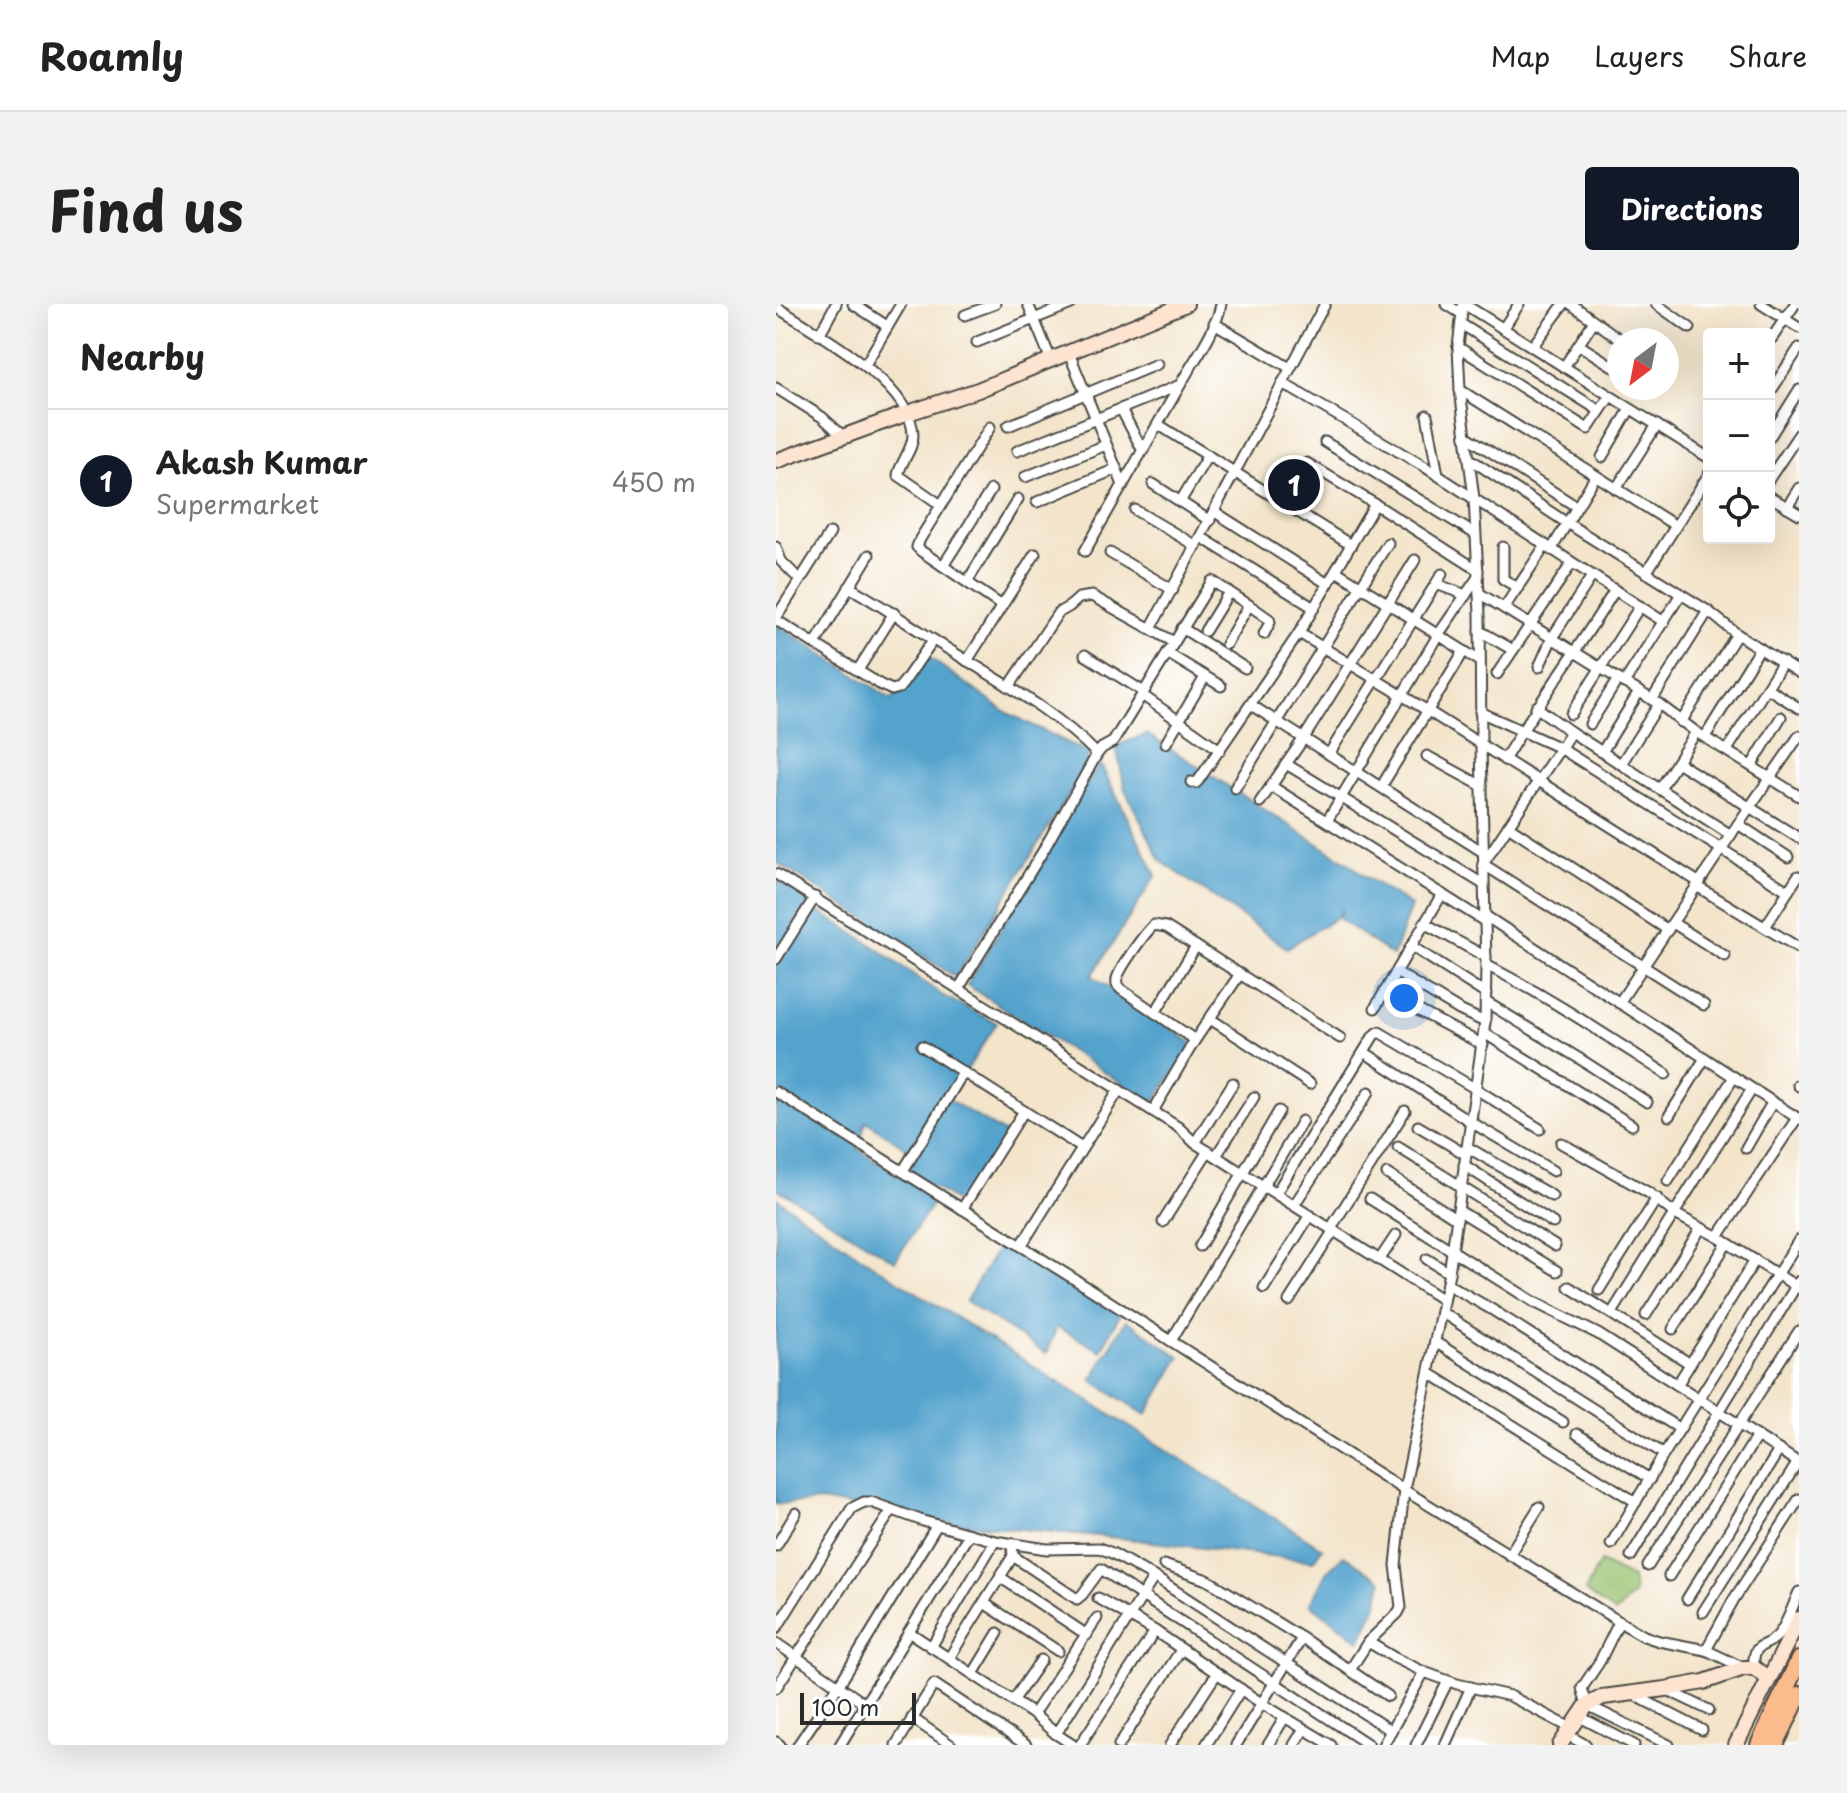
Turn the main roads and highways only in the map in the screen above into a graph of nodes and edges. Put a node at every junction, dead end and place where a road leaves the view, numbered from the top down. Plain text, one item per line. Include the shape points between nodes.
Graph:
1 (1799, 1660) edge
2 (1799, 1695) edge
3 (1759, 1745) edge
4 (1775, 1745) edge

1 - 3 highway
2 - 4 highway

